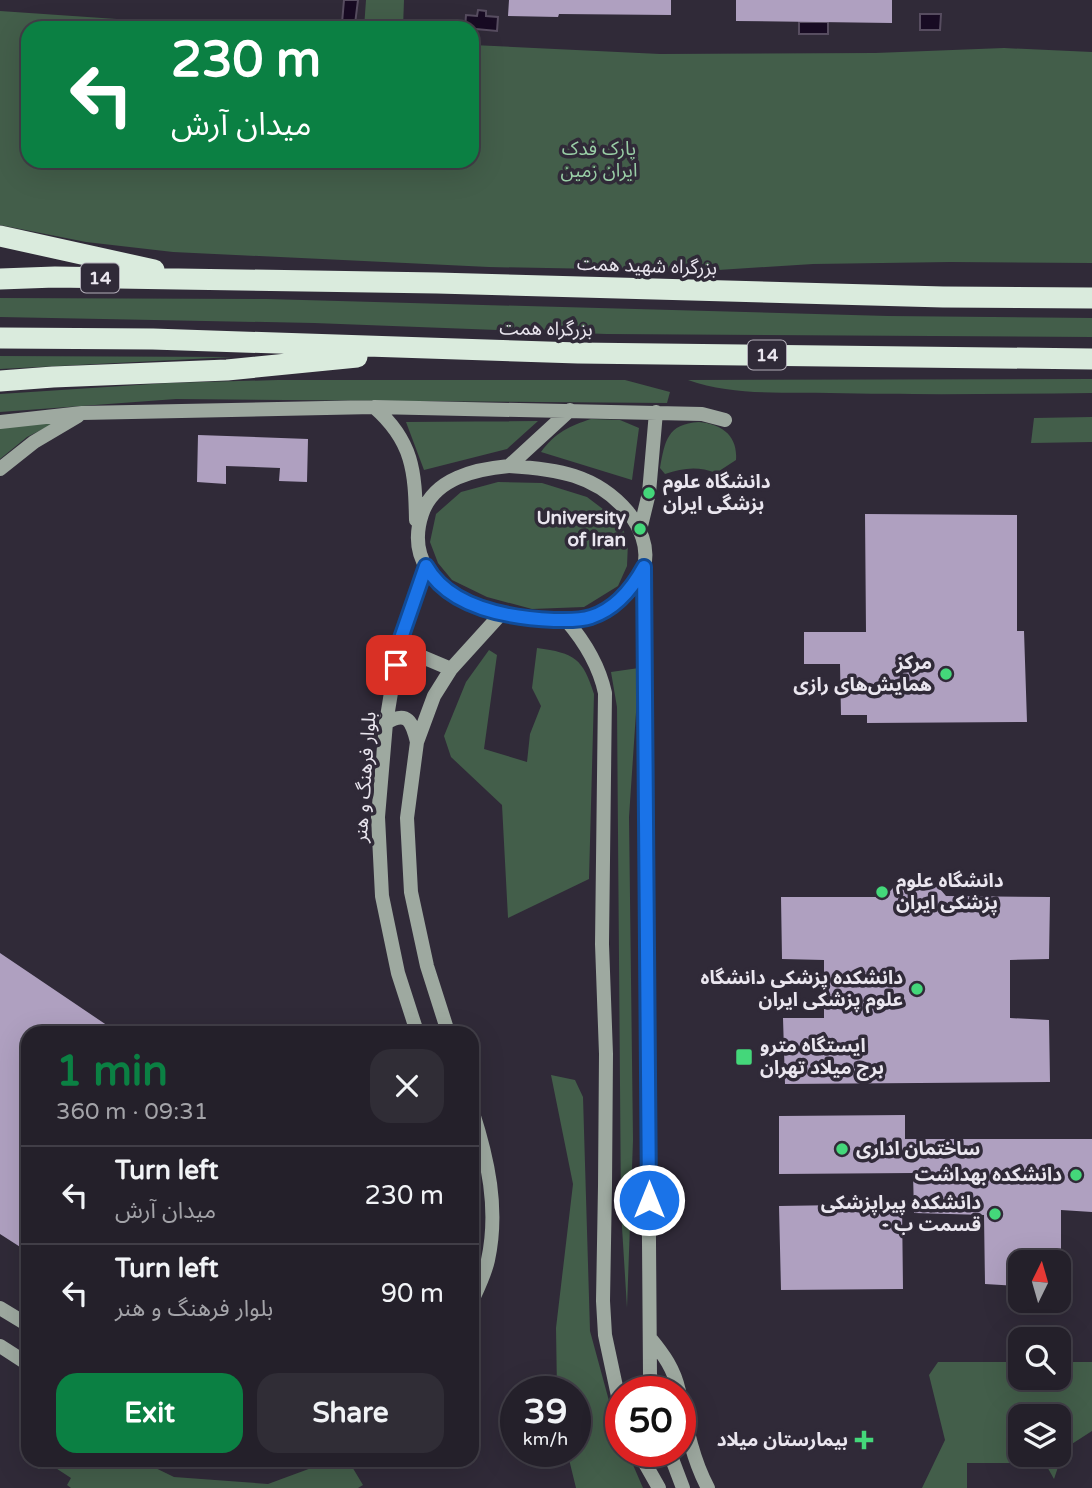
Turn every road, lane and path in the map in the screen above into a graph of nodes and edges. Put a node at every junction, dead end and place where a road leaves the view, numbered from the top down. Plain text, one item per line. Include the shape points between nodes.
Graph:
1 (0, 236) edge
2 (0, 279) edge
3 (201, 280) junction
4 (1092, 298) edge
5 (0, 338) edge
6 (442, 349) junction
7 (1092, 359) edge
8 (0, 382) edge
9 (374, 407) junction
10 (570, 410) junction
11 (656, 412) junction
12 (82, 413) junction
13 (725, 420) dead end
14 (0, 422) edge
15 (509, 466) junction
16 (0, 469) edge
17 (640, 530) junction
18 (416, 531) junction
19 (426, 566) junction
20 (644, 567) junction
21 (500, 615) junction
22 (566, 620) junction
23 (399, 644) junction
24 (451, 669) junction
25 (386, 723) junction
26 (417, 742) junction
27 (415, 1026) edge
28 (446, 1026) edge
29 (479, 1131) edge
30 (479, 1284) edge
31 (0, 1309) edge
32 (21, 1321) edge
33 (650, 1338) junction
34 (0, 1346) edge
35 (21, 1360) edge
36 (614, 1376) edge
37 (650, 1376) edge
38 (675, 1376) edge
39 (696, 1461) edge
40 (647, 1467) edge
41 (675, 1467) edge
42 (659, 1488) edge
43 (683, 1488) edge
44 (708, 1488) edge

1 - 3 highway
2 - 3 highway, 14
3 - 4 highway, بزرگراه شهید همت / 14
5 - 6 highway, بزرگراه همت / 14
6 - 7 highway, بزرگراه همت / 14
6 - 8 highway via 227,370
9 - 10 main road
9 - 12 main road
9 - 18 main road via 397,431 409,455 415,476
10 - 11 main road
10 - 15 main road
11 - 13 main road
11 - 17 main road via 649,493
12 - 14 main road
12 - 16 main road
15 - 17 main road via 547,468 577,476 615,497
15 - 18 main road via 475,471 448,482 426,503
17 - 20 main road
18 - 19 main road
19 - 21 main road via 431,576 453,593
19 - 23 main road, بلوار فرهنگ و هنر
20 - 22 main road via 626,595 610,608 590,618
20 - 33 main road
21 - 22 main road
21 - 24 main road
22 - 36 main road via 590,652 605,693 603,1301
23 - 24 main road
23 - 25 main road, بلوار فرهنگ و هنر
24 - 26 main road via 434,696
25 - 26 main road via 405,718 413,725
25 - 27 main road, بلوار فرهنگ و هنر via 378,817 382,895 398,973
26 - 28 main road via 407,818 411,892 426,966
29 - 30 main road via 494,1202 488,1261
31 - 32 main road
33 - 37 main road
33 - 38 main road
34 - 35 main road
39 - 44 main road
40 - 42 main road
41 - 43 main road

